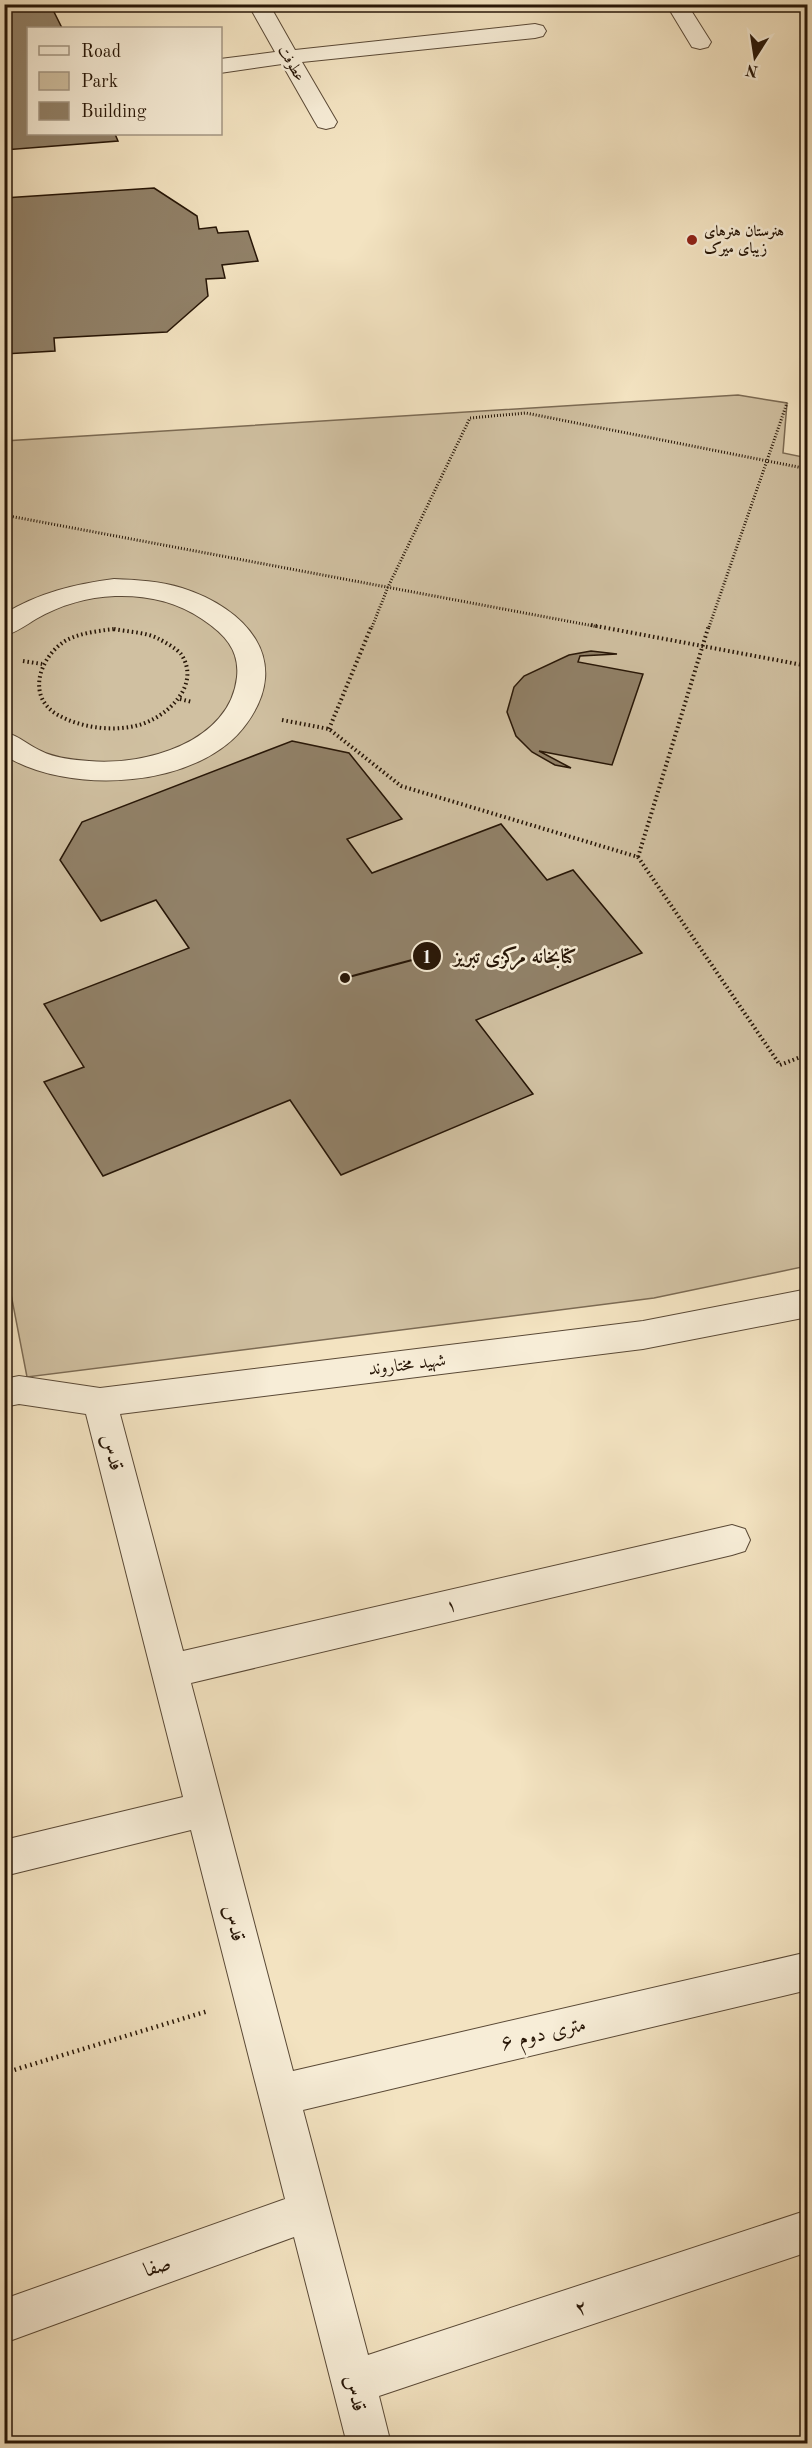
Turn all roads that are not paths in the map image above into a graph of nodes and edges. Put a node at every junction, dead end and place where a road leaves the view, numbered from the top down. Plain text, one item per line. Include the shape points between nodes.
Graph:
1 (258, 4) edge
2 (676, 4) edge
3 (535, 31) dead end
4 (700, 42) dead end
5 (288, 57) junction
6 (222, 66) edge
7 (326, 122) dead end
8 (4, 627) edge
9 (4, 741) edge
10 (807, 1303) edge
11 (4, 1393) edge
12 (100, 1402) junction
13 (732, 1540) dead end
14 (170, 1671) junction
15 (205, 1809) junction
16 (4, 1858) edge
17 (807, 1971) edge
18 (279, 2096) junction
19 (309, 2211) junction
20 (807, 2231) edge
21 (4, 2320) edge
22 (354, 2382) junction
23 (369, 2444) edge

1 - 5 street, عطوفت
2 - 4 street
3 - 5 street
5 - 6 street
5 - 7 street, عطوفت
8 - 9 street via 40,604 82,591 128,587 172,594 210,609 238,633 252,662 250,693 233,722 204,746 165,763 120,772 69,768 32,758
10 - 12 street, شهید مختاروند via 643,1335
11 - 12 street, شهید مختاروند via 19,1390
12 - 14 street, قدس
13 - 14 street, ۱
14 - 15 street, قدس
15 - 16 street
15 - 18 street, قدس
17 - 18 street, ۶ متری دوم
18 - 19 street, قدس
19 - 21 street, صفا
19 - 22 street, قدس
20 - 22 street, ۲
22 - 23 street, قدس

